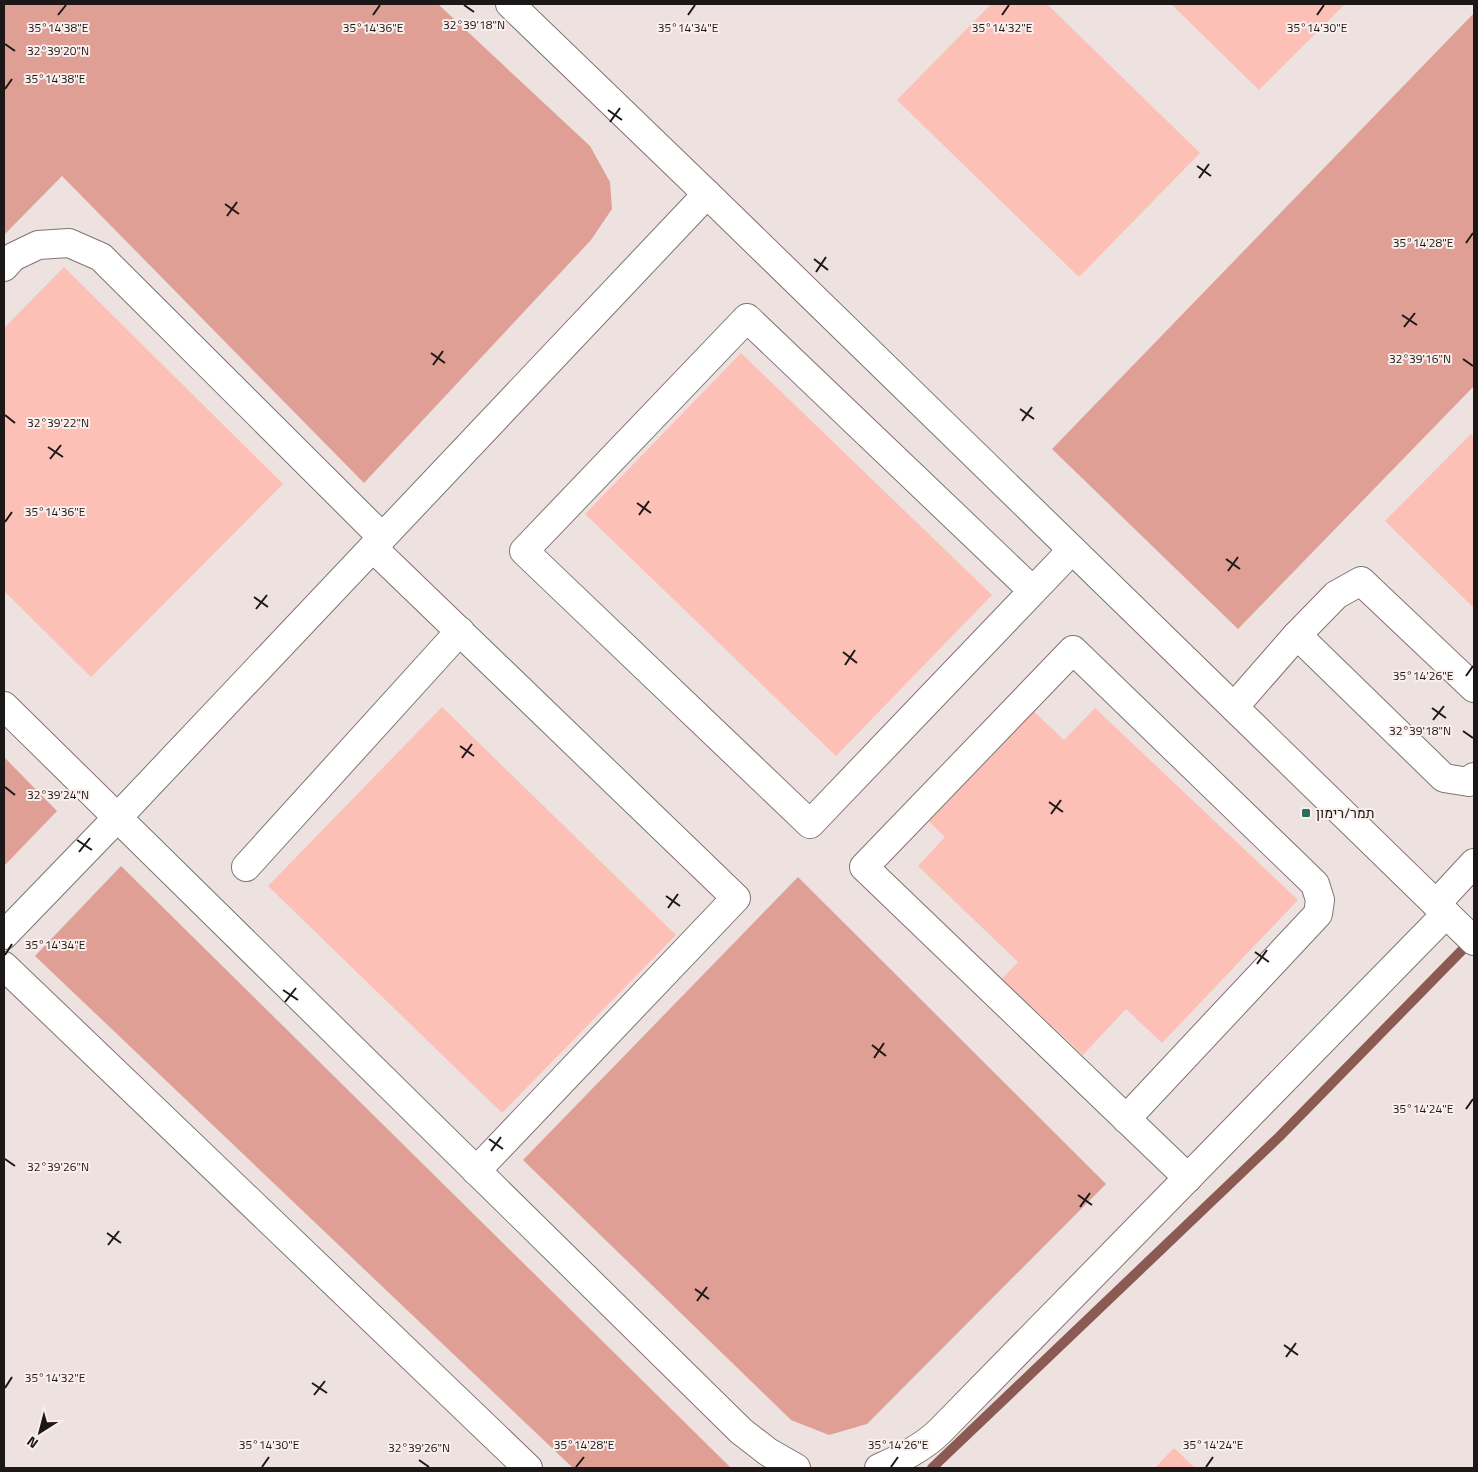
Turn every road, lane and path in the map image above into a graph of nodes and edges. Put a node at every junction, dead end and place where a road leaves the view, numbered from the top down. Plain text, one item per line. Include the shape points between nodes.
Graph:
1 (510, 4) edge
2 (707, 194) junction
3 (4, 267) edge
4 (377, 543) junction
5 (1072, 550) junction
6 (1034, 591) junction
7 (460, 631) junction
8 (1297, 635) junction
9 (1474, 688) edge
10 (4, 706) edge
11 (1234, 707) junction
12 (1474, 777) edge
13 (117, 818) junction
14 (1474, 863) edge
15 (246, 867) dead end
16 (1441, 909) junction
17 (4, 935) edge
18 (1474, 941) edge
19 (4, 966) edge
20 (1126, 1119) junction
21 (476, 1171) junction
22 (1188, 1178) junction
23 (940, 1431) junction
24 (528, 1468) edge
25 (796, 1468) edge
26 (878, 1468) edge
27 (924, 1468) edge

1 - 2 street
2 - 4 street
2 - 5 street
3 - 4 street via 13,257 38,245 69,243 101,257
4 - 7 street
4 - 13 street
5 - 6 street
5 - 11 street
6 - 6 street via 810,824 524,551 747,318
7 - 15 street
7 - 21 street via 736,898
8 - 9 street via 1336,595 1361,581
8 - 11 street
8 - 12 street via 1444,778 1470,782
10 - 13 street
11 - 16 street
13 - 17 street
13 - 21 street
14 - 16 street
16 - 18 street
16 - 22 street
19 - 24 street
20 - 20 street via 864,867 1073,650 1315,884 1320,900 1318,914
20 - 22 street
21 - 25 street via 741,1431
22 - 23 street
23 - 26 street via 898,1460
23 - 27 street

